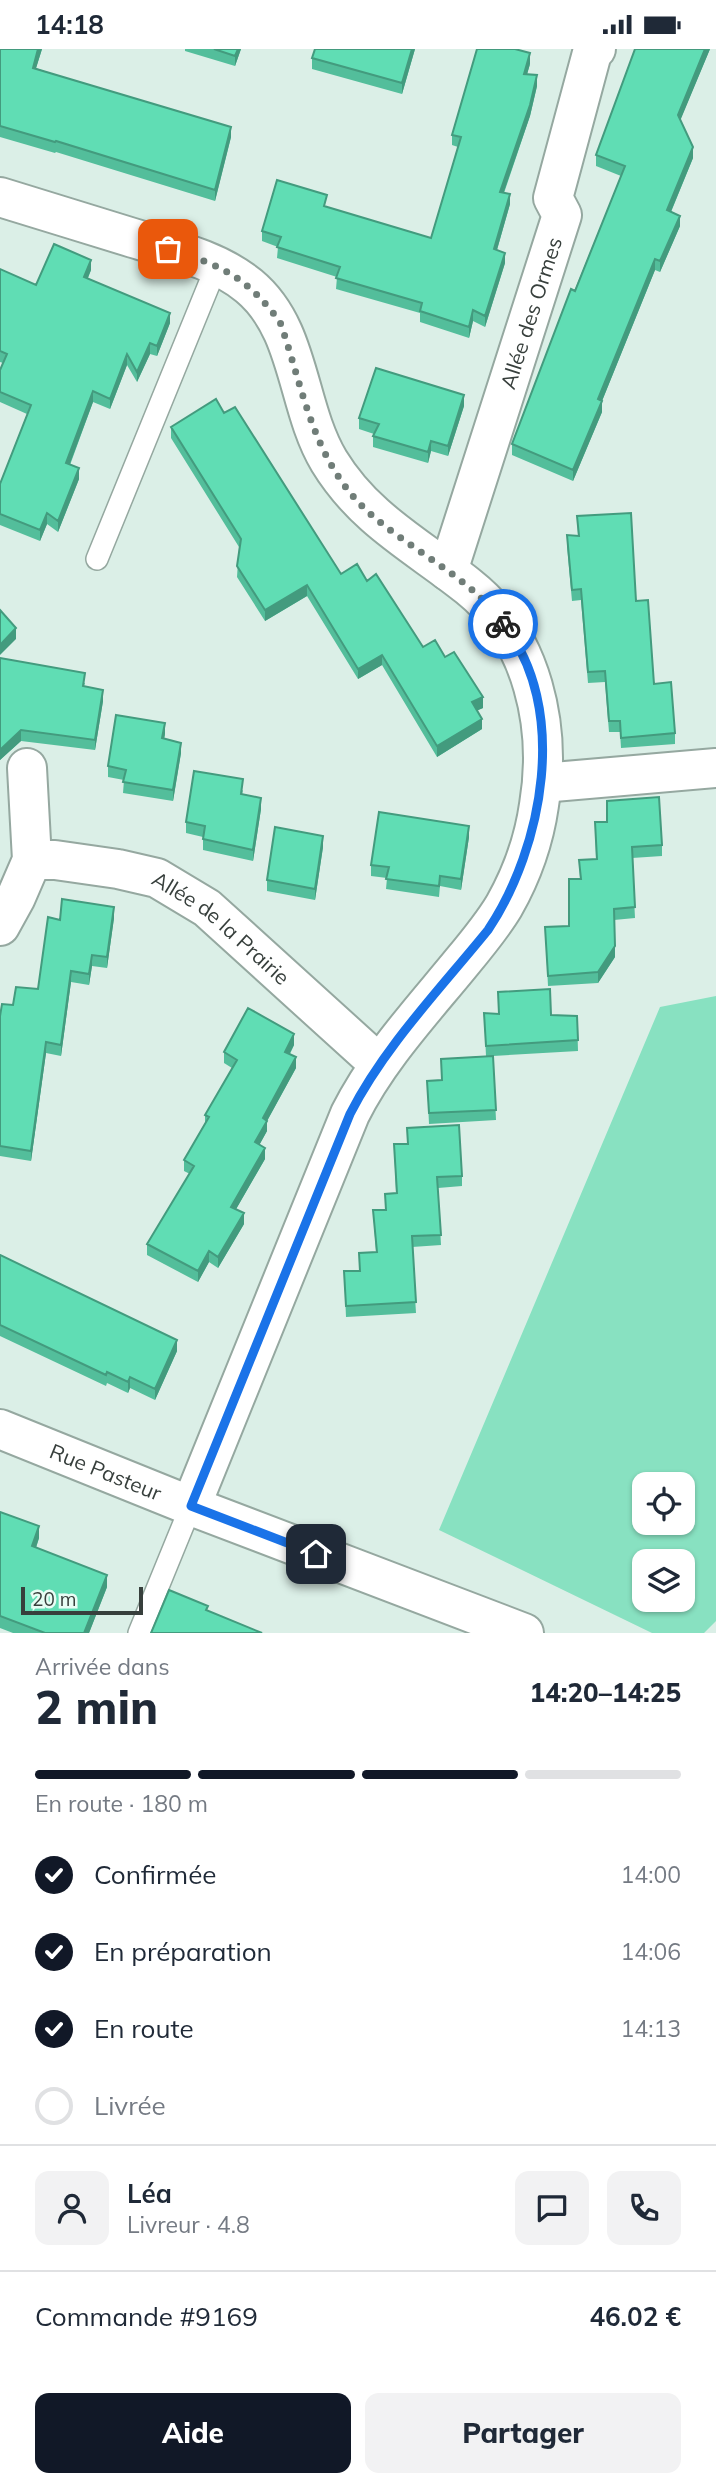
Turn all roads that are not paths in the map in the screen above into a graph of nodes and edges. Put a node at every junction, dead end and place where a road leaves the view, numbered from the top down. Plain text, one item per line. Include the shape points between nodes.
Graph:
1 (589, 50) edge
2 (0, 197) edge
3 (217, 265) junction
4 (97, 559) dead end
5 (448, 571) junction
6 (27, 768) dead end
7 (716, 768) edge
8 (542, 783) junction
9 (32, 860) junction
10 (0, 926) edge
11 (379, 1063) junction
12 (0, 1429) edge
13 (191, 1506) junction
14 (139, 1633) edge
15 (524, 1633) edge

1 - 5 street, Allée des Ormes via 553,198 562,215
2 - 3 street
3 - 4 lane
3 - 5 street via 251,287 280,322 317,439 342,481 380,521
5 - 8 street via 491,608 524,658 541,722
6 - 9 street
7 - 8 street
8 - 11 street via 532,837 503,908
9 - 10 street
9 - 11 street, Allée de la Prairie via 157,878 207,908
11 - 13 street via 350,1114
12 - 13 street, Rue Pasteur
13 - 14 lane
13 - 15 street, Rue Pasteur

